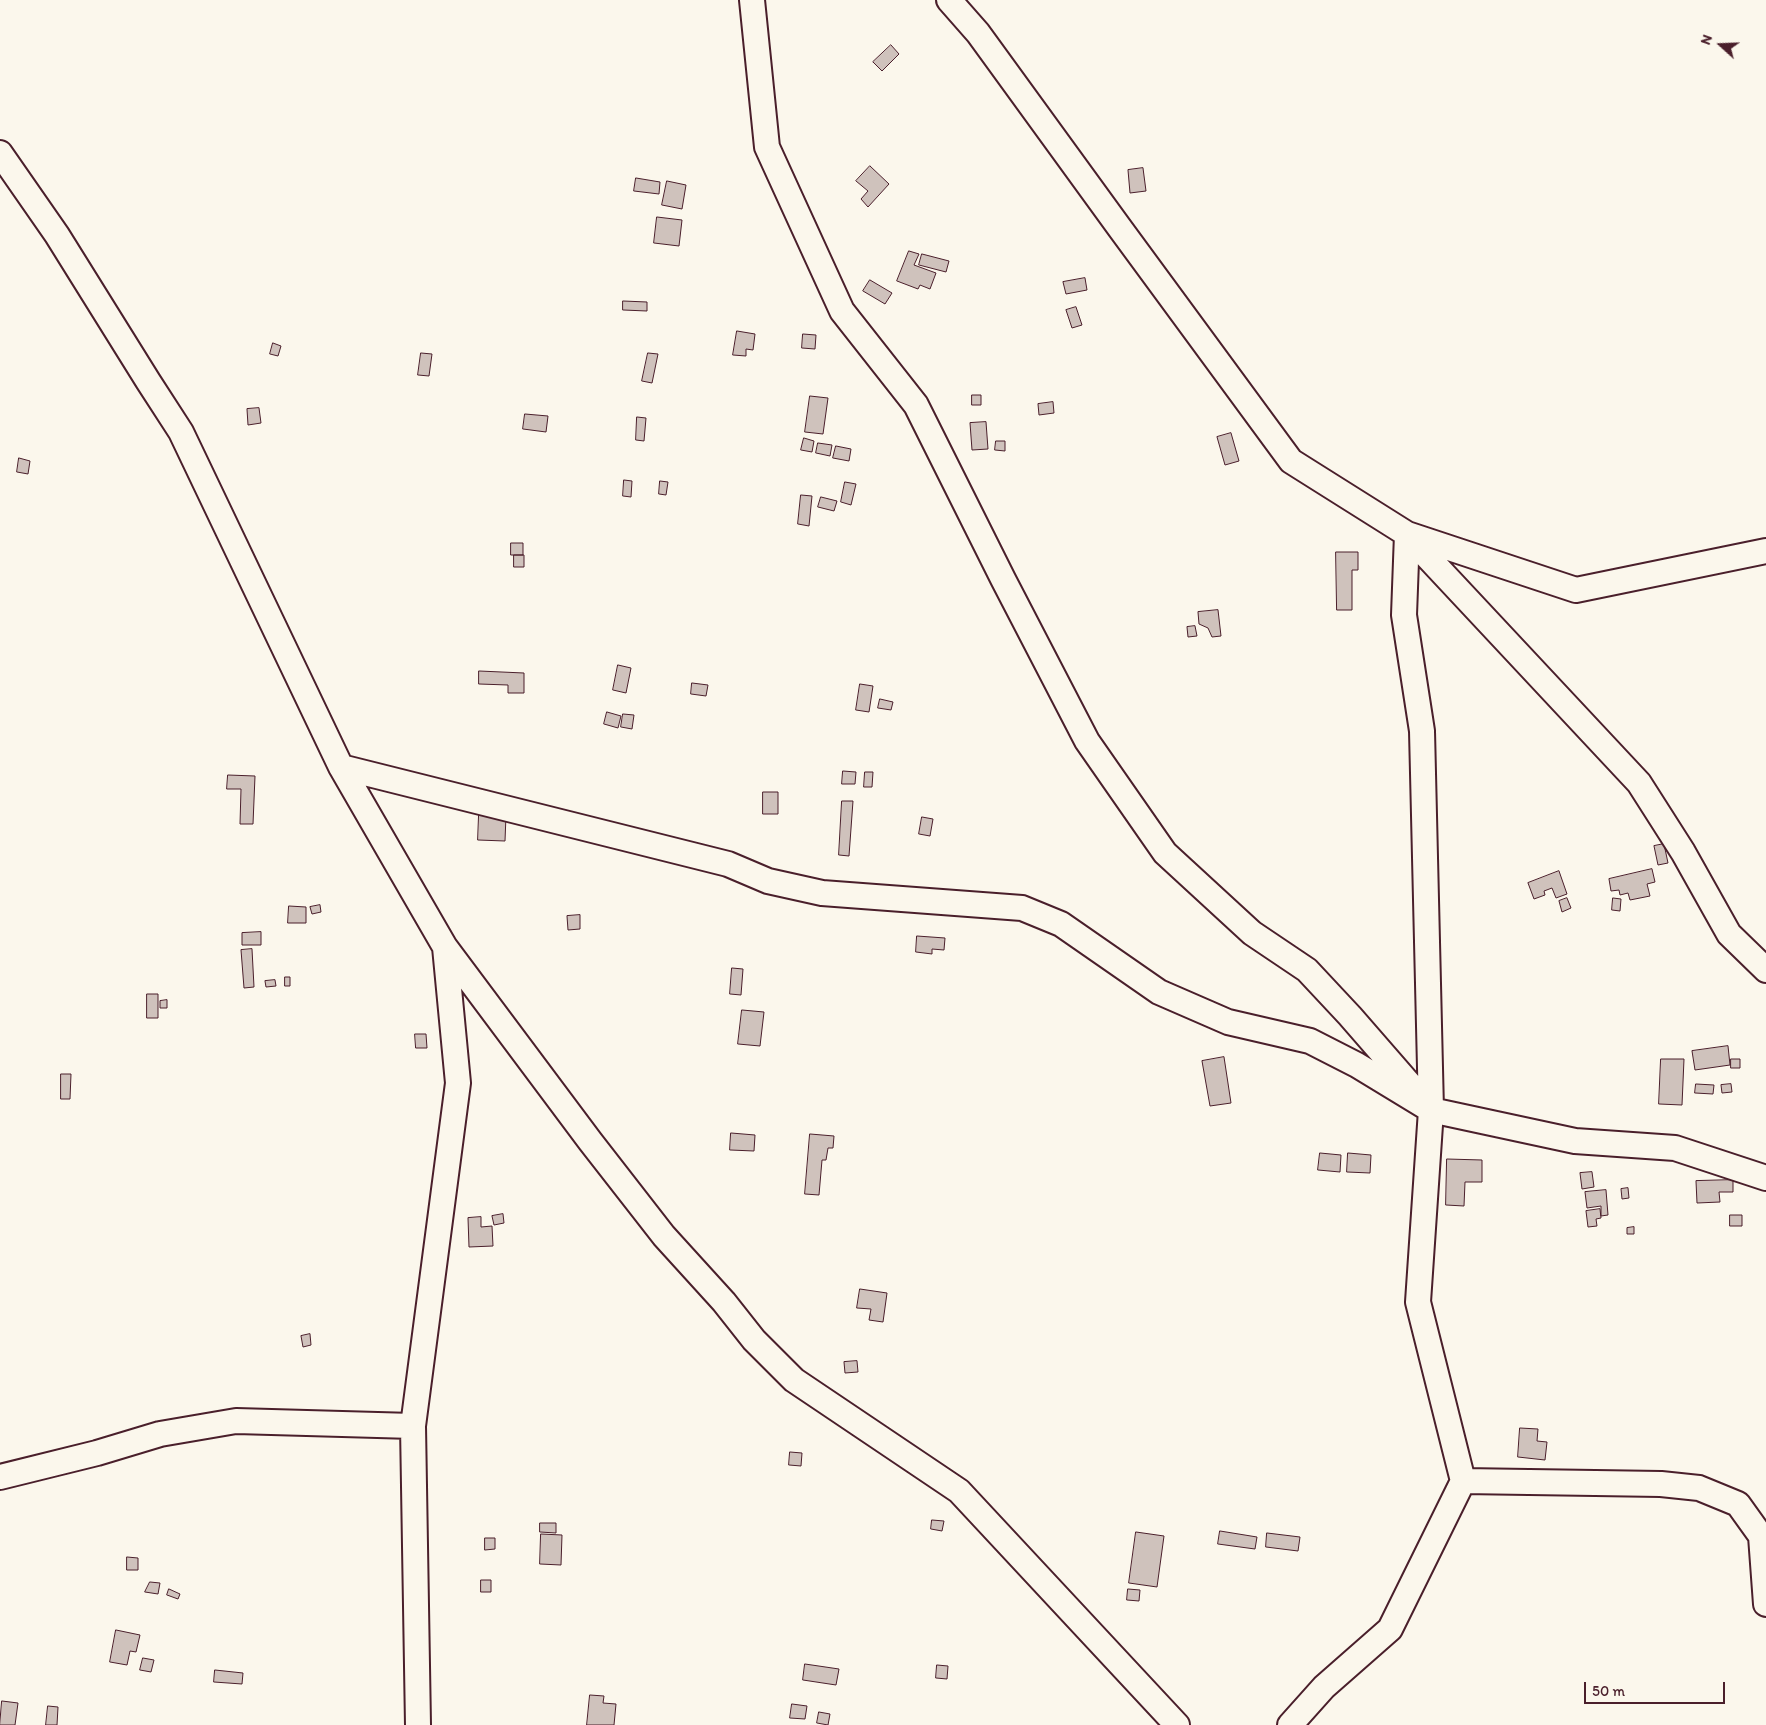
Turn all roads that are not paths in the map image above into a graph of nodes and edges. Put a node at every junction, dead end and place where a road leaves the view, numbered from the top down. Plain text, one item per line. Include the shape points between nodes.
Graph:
1 (752, 0) edge
2 (949, 0) edge
3 (0, 153) edge
4 (1407, 534) junction
5 (1766, 551) edge
6 (342, 767) junction
7 (445, 947) junction
8 (1766, 970) edge
9 (1431, 1110) junction
10 (1766, 1178) edge
11 (413, 1426) junction
12 (0, 1477) edge
13 (1463, 1481) junction
14 (1764, 1539) edge
15 (1766, 1604) edge
16 (418, 1725) edge
17 (1177, 1725) edge
18 (1290, 1725) edge

1 - 9 street via 767,147 842,312 916,405 1087,741 1165,853 1252,933 1307,970
2 - 4 street via 978,33 1291,461
3 - 6 street via 57,235 181,432
4 - 5 street via 1576,590
4 - 8 street via 1639,783 1729,934
4 - 9 street via 1404,615 1422,731
6 - 7 street
6 - 9 street via 728,864 768,880 822,893 1022,908 1062,924 1159,992 1228,1022 1310,1041
7 - 11 street via 458,1083
7 - 17 street via 658,1229 754,1340 794,1380 960,1491
9 - 10 street via 1575,1141 1675,1148
9 - 13 street via 1418,1302
11 - 12 street via 236,1421 160,1434
11 - 16 street
13 - 14 street via 1661,1484 1699,1488 1738,1504
13 - 18 street via 1390,1629 1324,1687
14 - 15 street

